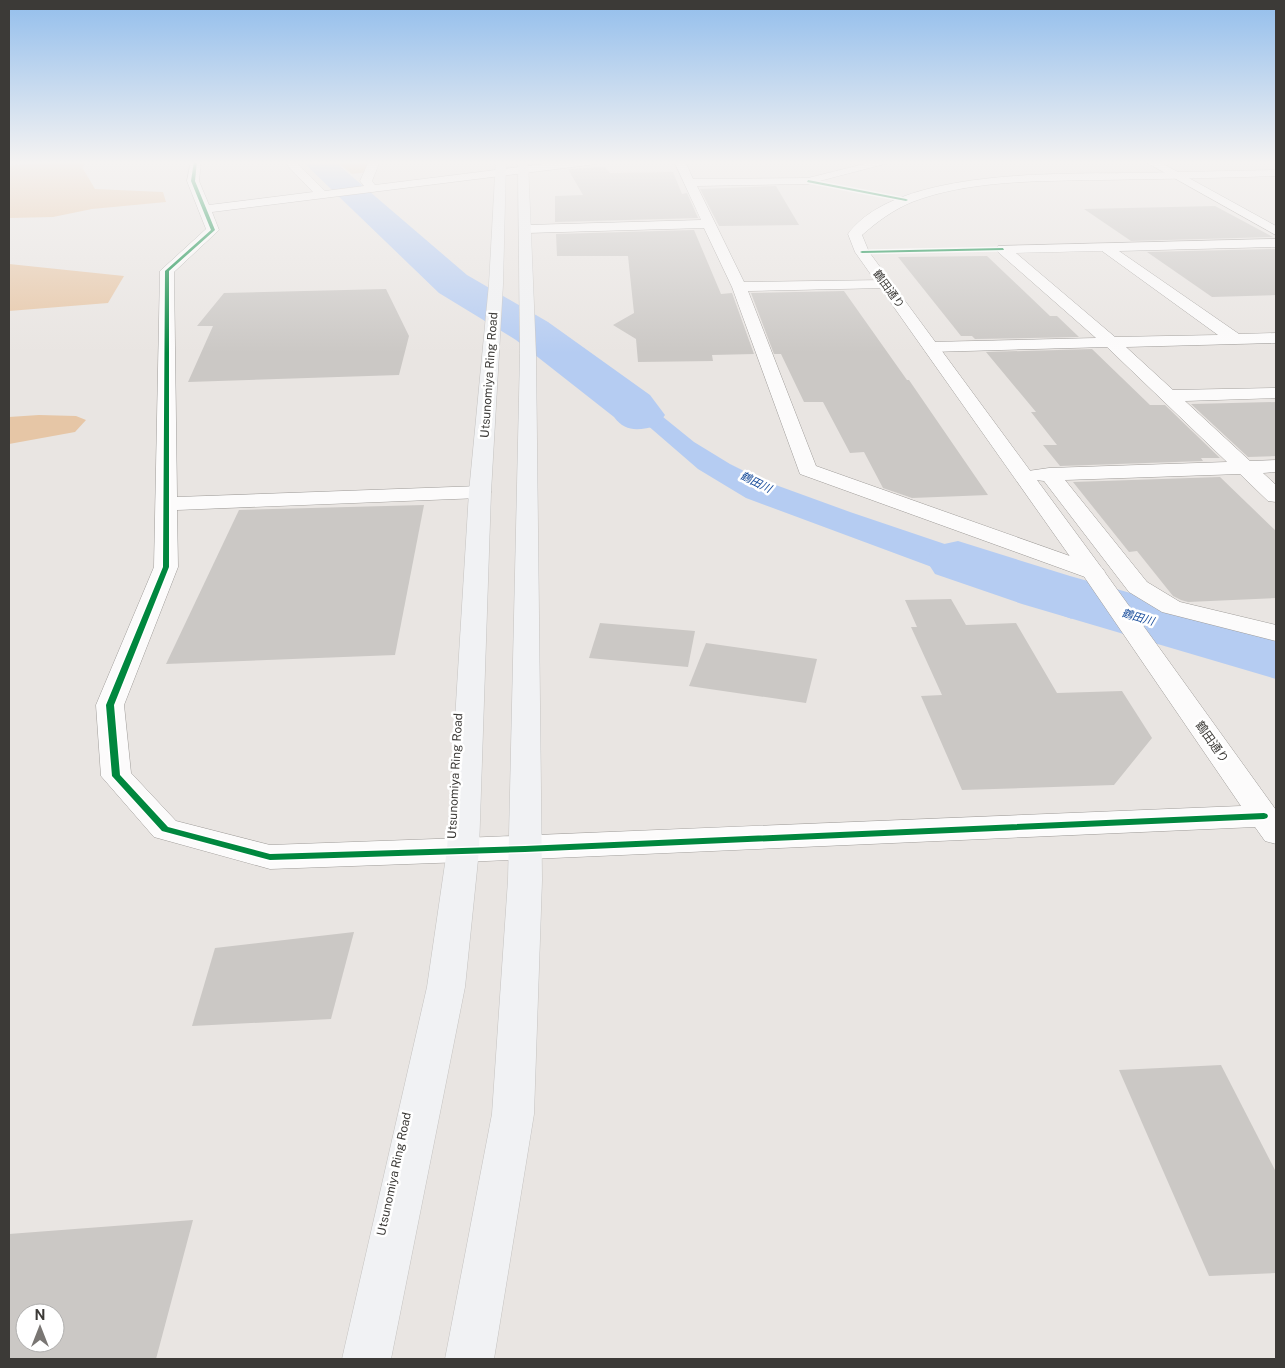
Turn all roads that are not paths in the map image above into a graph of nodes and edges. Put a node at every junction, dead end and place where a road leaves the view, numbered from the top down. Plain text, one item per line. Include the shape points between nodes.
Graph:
1 (709, 224) edge
2 (211, 225) edge
3 (499, 225) edge
4 (526, 225) edge
5 (678, 225) edge
6 (862, 225) edge
7 (1265, 225) edge
8 (526, 229) junction
9 (1276, 231) edge
10 (1276, 243) edge
11 (1104, 247) junction
12 (885, 284) junction
13 (739, 287) junction
14 (1276, 338) edge
15 (1235, 339) junction
16 (1111, 342) junction
17 (931, 347) junction
18 (1276, 393) edge
19 (1169, 396) junction
20 (1276, 466) edge
21 (1245, 467) junction
22 (1049, 474) junction
23 (1023, 475) junction
24 (480, 492) junction
25 (1276, 496) edge
26 (167, 504) junction
27 (1093, 572) junction
28 (1276, 633) edge
29 (1270, 824) edge
30 (525, 849) junction
31 (463, 850) junction
32 (366, 1359) edge
33 (470, 1359) edge

1 - 13 street
2 - 26 street via 213,230 167,271
3 - 24 main road, Utsunomiya Ring Road
4 - 8 main road
5 - 8 street
6 - 12 street, 鶴田通り via 855,234 862,252
7 - 9 street
8 - 30 main road
10 - 11 street
11 - 15 street
11 - 16 street via 1003,249
12 - 13 street
12 - 17 street, 鶴田通り
13 - 27 street via 807,470
14 - 15 street
15 - 16 street
16 - 17 street
16 - 19 street
17 - 23 street, 鶴田通り
18 - 19 street
19 - 21 street
20 - 21 street
21 - 22 street
21 - 25 street
22 - 23 street
22 - 28 street via 1138,587 1171,606
23 - 27 street, 鶴田通り
24 - 26 street
24 - 31 main road, Utsunomiya Ring Road
26 - 31 street via 166,567 110,704 116,776 165,829 270,857
27 - 29 street, 鶴田通り
29 - 30 street
30 - 31 street
30 - 33 main road via 514,1114
31 - 32 main road, Utsunomiya Ring Road via 446,987

